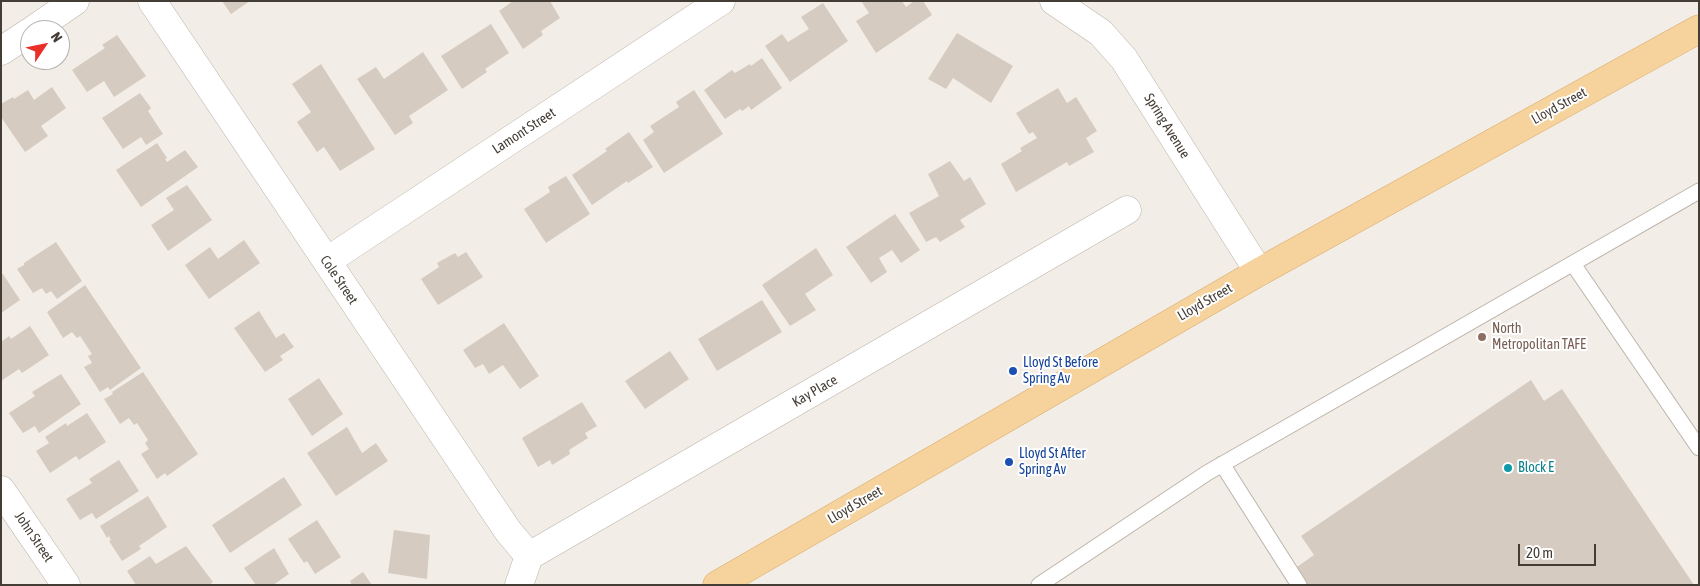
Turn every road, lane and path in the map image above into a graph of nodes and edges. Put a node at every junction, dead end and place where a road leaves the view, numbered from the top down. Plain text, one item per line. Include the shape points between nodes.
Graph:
1 (75, 1) edge
2 (152, 1) edge
3 (721, 1) edge
4 (1054, 1) edge
5 (47, 20) edge
6 (1696, 37) edge
7 (20, 38) edge
8 (1, 51) edge
9 (1699, 191) edge
10 (1127, 210) dead end
11 (327, 261) junction
12 (1573, 264) junction
13 (1259, 272) junction
14 (1699, 448) edge
15 (1222, 464) junction
16 (1, 490) edge
17 (529, 556) junction
18 (66, 585) edge
19 (519, 585) edge
20 (717, 585) edge
21 (1039, 585) edge
22 (1299, 585) edge

1 - 5 street
2 - 11 street, Cole Street
3 - 11 street, Lamont Street
4 - 13 street, Spring Avenue via 1101,33 1124,59
6 - 13 main road, Lloyd Street
7 - 8 street
9 - 12 lane
10 - 17 street, Kay Place
11 - 17 street, Cole Street via 508,531
12 - 14 lane
12 - 15 lane
13 - 20 main road, Lloyd Street
15 - 21 lane
15 - 22 lane
16 - 18 street, John Street
17 - 19 street

